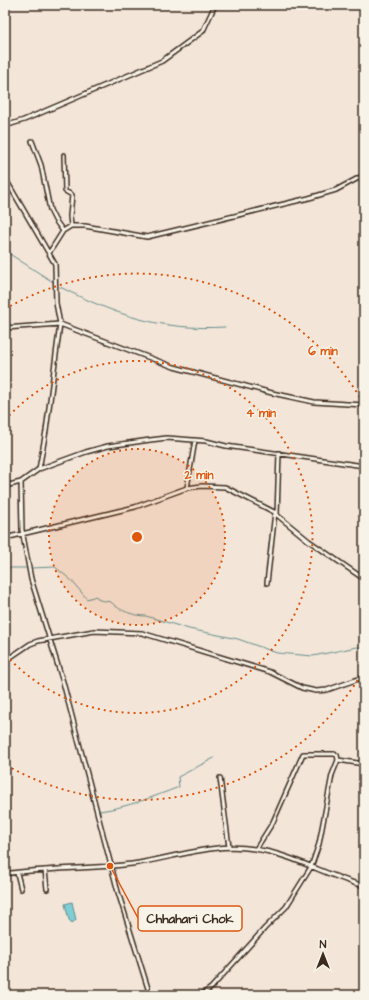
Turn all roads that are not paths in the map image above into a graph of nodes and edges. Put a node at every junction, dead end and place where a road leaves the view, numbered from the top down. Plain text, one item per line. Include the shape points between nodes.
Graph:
1 (215, 5) edge
2 (5, 126) edge
3 (32, 141) dead end
4 (64, 155) dead end
5 (364, 175) edge
6 (5, 178) edge
7 (71, 226) junction
8 (63, 231) junction
9 (49, 253) junction
10 (60, 324) junction
11 (5, 328) edge
12 (364, 405) edge
13 (195, 440) junction
14 (279, 453) junction
15 (364, 466) edge
16 (39, 469) junction
17 (21, 482) junction
18 (5, 486) edge
19 (187, 488) junction
20 (275, 513) junction
21 (23, 534) junction
22 (5, 538) edge
23 (364, 579) edge
24 (267, 583) dead end
25 (50, 638) junction
26 (5, 661) edge
27 (364, 677) edge
28 (338, 760) junction
29 (364, 764) edge
30 (220, 778) dead end
31 (229, 847) junction
32 (256, 849) junction
33 (110, 866) junction
34 (311, 867) junction
35 (44, 870) junction
36 (17, 873) junction
37 (5, 874) edge
38 (364, 886) edge
39 (21, 889) dead end
40 (47, 889) dead end
41 (150, 995) edge
42 (201, 995) edge

1 - 2 street via 203,32 162,61
3 - 8 street via 41,165 50,210
4 - 7 street via 65,191 72,196
5 - 7 street via 342,187 309,198 147,237 85,226
6 - 9 street
7 - 8 street
8 - 9 street
9 - 10 street via 55,264 56,303
10 - 11 street
10 - 12 street via 174,367 318,403
10 - 16 street
13 - 14 street
13 - 16 street via 168,438 108,446
13 - 19 street
14 - 15 street
14 - 20 street
16 - 17 street
17 - 18 street
17 - 21 street
19 - 20 street via 225,487
19 - 21 street via 135,507
20 - 23 street via 309,541
20 - 24 street
21 - 22 street
21 - 25 street via 31,579
25 - 26 street via 30,644
25 - 27 street via 94,631 142,633 270,672 302,688 316,691 327,690
25 - 33 street
28 - 29 street
28 - 32 street via 334,754 303,754 273,822
28 - 34 street via 332,776 319,844
30 - 31 street
31 - 32 street
31 - 33 street via 190,851 155,860
32 - 34 street via 283,855
33 - 35 street
33 - 41 street
34 - 38 street
34 - 42 street via 286,907 211,988
35 - 36 street
35 - 40 street
36 - 37 street
36 - 39 street

